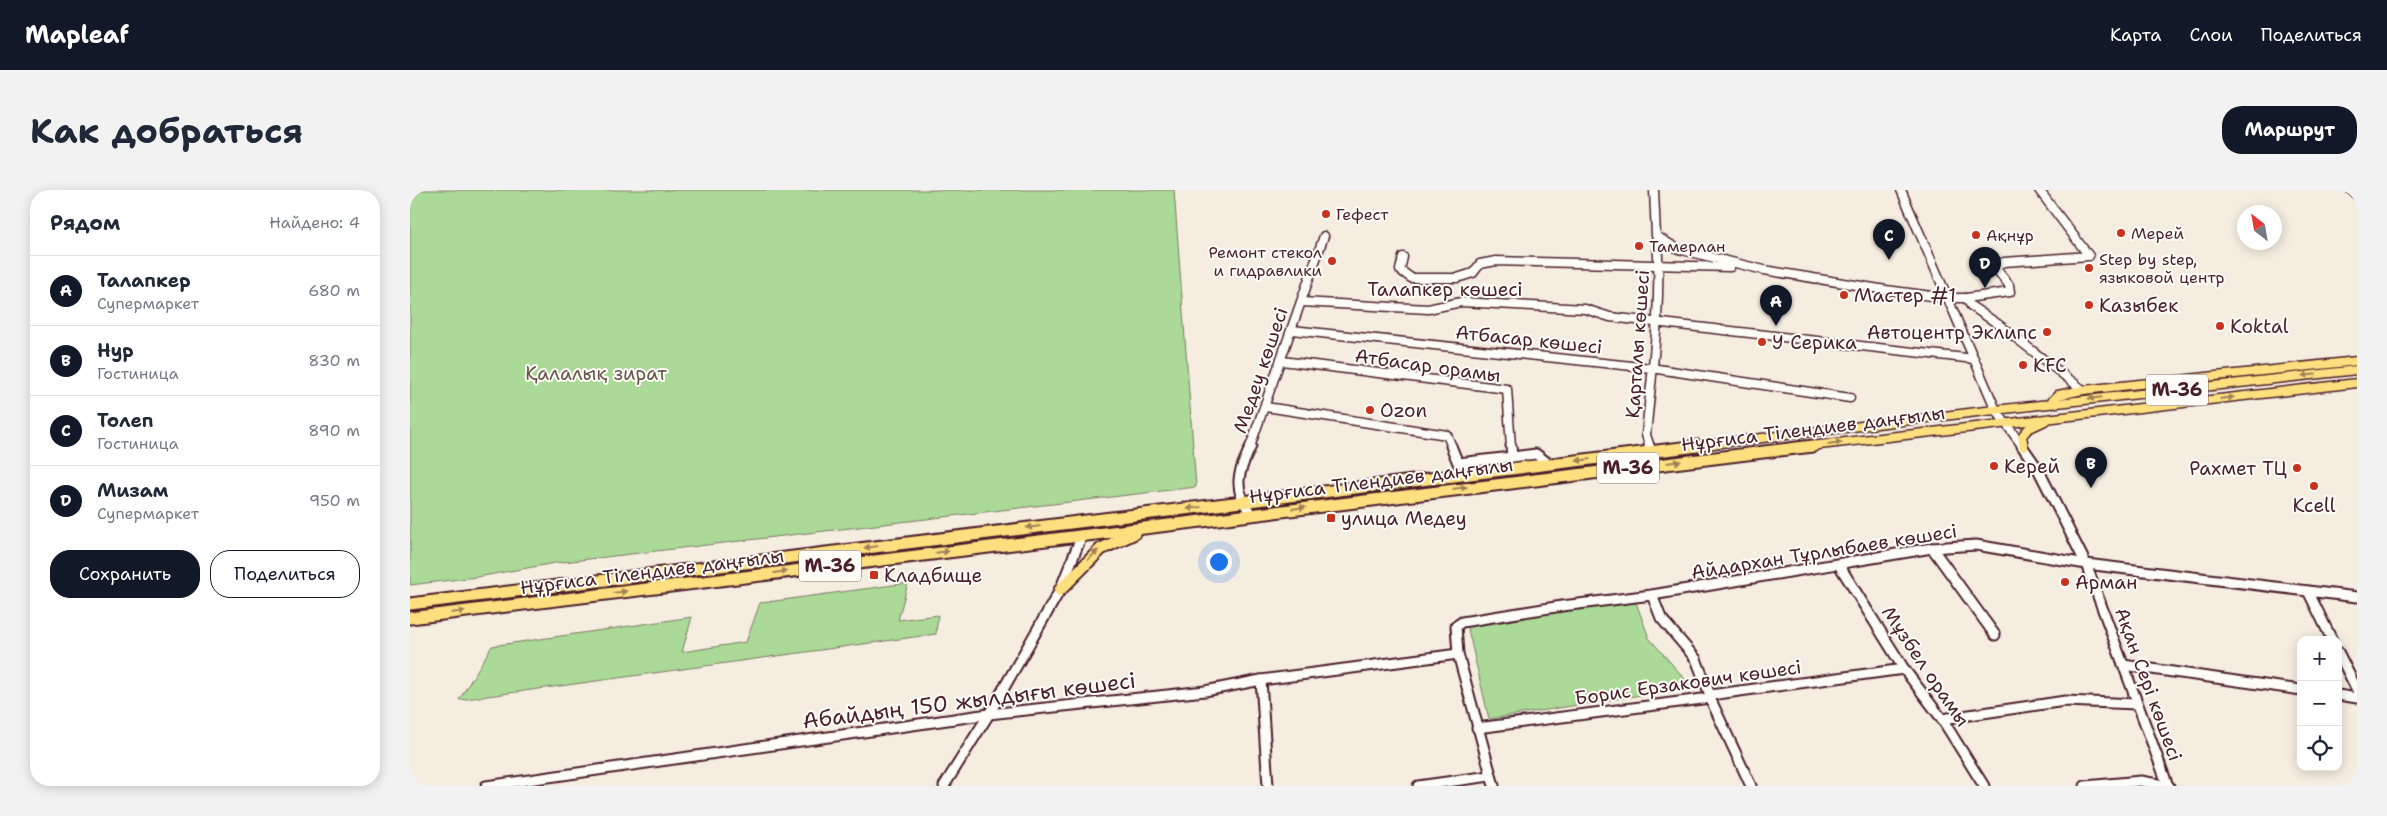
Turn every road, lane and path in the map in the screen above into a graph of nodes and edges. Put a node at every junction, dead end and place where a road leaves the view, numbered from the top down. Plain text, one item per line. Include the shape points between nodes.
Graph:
1 (1654, 190) edge
2 (1901, 190) edge
3 (2039, 190) edge
4 (2351, 190) edge
5 (2357, 193) edge
6 (1324, 236) dead end
7 (1657, 238) junction
8 (1403, 257) dead end
9 (1659, 264) junction
10 (1746, 268) junction
11 (1947, 298) junction
12 (1966, 298) junction
13 (1302, 302) junction
14 (1657, 322) junction
15 (1292, 330) junction
16 (1974, 359) junction
17 (1282, 361) junction
18 (2357, 361) edge
19 (1651, 368) junction
20 (2357, 370) edge
21 (2263, 380) junction
22 (2357, 383) edge
23 (2103, 388) junction
24 (2083, 390) junction
25 (2274, 392) junction
26 (2140, 394) junction
27 (1850, 398) dead end
28 (2050, 404) junction
29 (1266, 407) junction
30 (1996, 410) junction
31 (2058, 416) junction
32 (2005, 423) junction
33 (2024, 447) junction
34 (1650, 452) junction
35 (1512, 457) junction
36 (1549, 464) junction
37 (1655, 465) junction
38 (1242, 502) junction
39 (1250, 514) junction
40 (1160, 525) junction
41 (1082, 535) junction
42 (1932, 548) junction
43 (2086, 564) junction
44 (1839, 565) junction
45 (1060, 590) junction
46 (2308, 591) junction
47 (1652, 595) junction
48 (2357, 597) edge
49 (410, 604) edge
50 (410, 618) edge
51 (1995, 635) dead end
52 (2330, 636) edge
53 (1458, 654) junction
54 (2342, 660) edge
55 (2123, 665) junction
56 (1904, 669) junction
57 (1261, 680) junction
58 (2297, 689) edge
59 (2357, 690) edge
60 (2342, 696) edge
61 (1710, 697) junction
62 (2357, 698) edge
63 (2137, 704) junction
64 (989, 714) junction
65 (1942, 719) junction
66 (1477, 728) junction
67 (1492, 781) edge
68 (486, 786) edge
69 (944, 786) edge
70 (1268, 786) edge
71 (1418, 786) edge
72 (1751, 786) edge
73 (1984, 786) edge
74 (2085, 786) edge
75 (2168, 786) edge

1 - 7 street, Қарталы көшесі
2 - 11 street, Ақан Сері көшесі
3 - 12 street via 2059,218 2074,232 2089,256 2002,263 1997,270 2009,285 2010,292
4 - 5 main road
6 - 13 street, Медеу көшесі
7 - 9 street, Қарталы көшесі
7 - 10 street via 1673,247
8 - 9 street via 1400,270 1411,278 1457,278 1473,273 1480,264 1496,261
9 - 10 street
9 - 14 street, Қарталы көшесі
10 - 11 street
11 - 12 street
11 - 16 street, Ақан Сері көшесі
12 - 24 street via 1971,306
13 - 14 street, Талапкер көшесі via 1428,309 1461,302 1585,309 1610,317
13 - 15 street, Медеу көшесі
14 - 16 street, Талапкер көшесі
14 - 19 street, Қарталы көшесі
15 - 17 street, Медеу көшесі
15 - 19 street, Атбасар көшесі
16 - 30 street, Ақан Сері көшесі
17 - 29 street, Медеу көшесі
17 - 35 street, Атбасар орамы via 1506,390
18 - 23 main road
19 - 27 street, Атбасар көшесі
19 - 34 street, Қарталы көшесі via 1646,434
20 -> 21 main road, Нұрғиса Тілендиев даңғылы / M-36
21 - 25 main road via 2264,386
21 - 26 main road, Нұрғиса Тілендиев даңғылы / M-36
22 - 25 main road, Нұрғиса Тілендиев даңғылы / M-36
23 - 24 main road
23 - 26 main road
24 - 28 main road via 2058,395
31 -> 25 main road, Нұрғиса Тілендиев даңғылы / M-36
26 -> 28 main road, Нұрғиса Тілендиев даңғылы / M-36
28 - 30 main road, Нұрғиса Тілендиев даңғылы / M-36
29 - 35 street via 1447,436 1458,463
29 - 38 street, Медеу көшесі via 1238,475
30 - 32 street, Ақан Сері көшесі
30 - 34 main road, Нұрғиса Тілендиев даңғылы / M-36
31 - 32 main road, Нұрғиса Тілендиев даңғылы / M-36
31 - 33 main road via 2028,429 2022,436
32 - 33 street, Ақан Сері көшесі
37 -> 32 main road, Нұрғиса Тілендиев даңғылы / M-36
33 - 43 street, Ақан Сері көшесі via 2054,498
34 -> 36 main road, Нұрғиса Тілендиев даңғылы / M-36
34 - 37 street, Қарталы көшесі
35 - 36 street via 1536,454
36 - 38 main road, Нұрғиса Тілендиев даңғылы / M-36
39 -> 37 main road, Нұрғиса Тілендиев даңғылы / M-36
38 - 39 street, Медеу көшесі
38 -> 49 main road, Нұрғиса Тілендиев даңғылы / M-36
39 - 40 main road, Нұрғиса Тілендиев даңғылы / M-36
40 - 41 main road, Нұрғиса Тілендиев даңғылы / M-36
45 -> 40 main road via 1110,541
41 - 45 street
50 -> 41 main road, Нұрғиса Тілендиев даңғылы / M-36
42 - 43 street, Айдархан Тұрлыбаев көшесі via 1976,545
42 - 44 street, Айдархан Тұрлыбаев көшесі
42 - 51 street
43 - 46 street, Айдархан Тұрлыбаев көшесі
43 - 55 street, Ақан Сері көшесі
44 - 47 street, Айдархан Тұрлыбаев көшесі
44 - 56 street, Мұзбел орамы
45 - 64 street
46 - 48 street, Айдархан Тұрлыбаев көшесі
46 - 52 street
47 - 53 street, Айдархан Тұрлыбаев көшесі via 1462,622 1455,629
47 - 61 street via 1653,609 1690,650 1701,669
53 - 57 street, Абайдың 150 жылдығы көшесі
53 - 66 street
54 - 59 street
55 - 58 street
55 - 63 street, Ақан Сері көшесі
56 - 61 street, Борис Ерзакович көшесі
56 - 65 street, Мұзбел орамы
57 - 64 street, Абайдың 150 жылдығы көшесі via 1205,691
57 - 70 street
60 - 62 street
61 - 66 street, Борис Ерзакович көшесі
61 - 72 street
63 - 65 street via 2065,701
63 - 75 street, Ақан Сері көшесі
64 - 68 street, Абайдың 150 жылдығы көшесі
64 - 69 street
65 - 73 street, Мұзбел орамы
66 - 67 street
67 - 71 street
74 - 75 street via 2141,781

